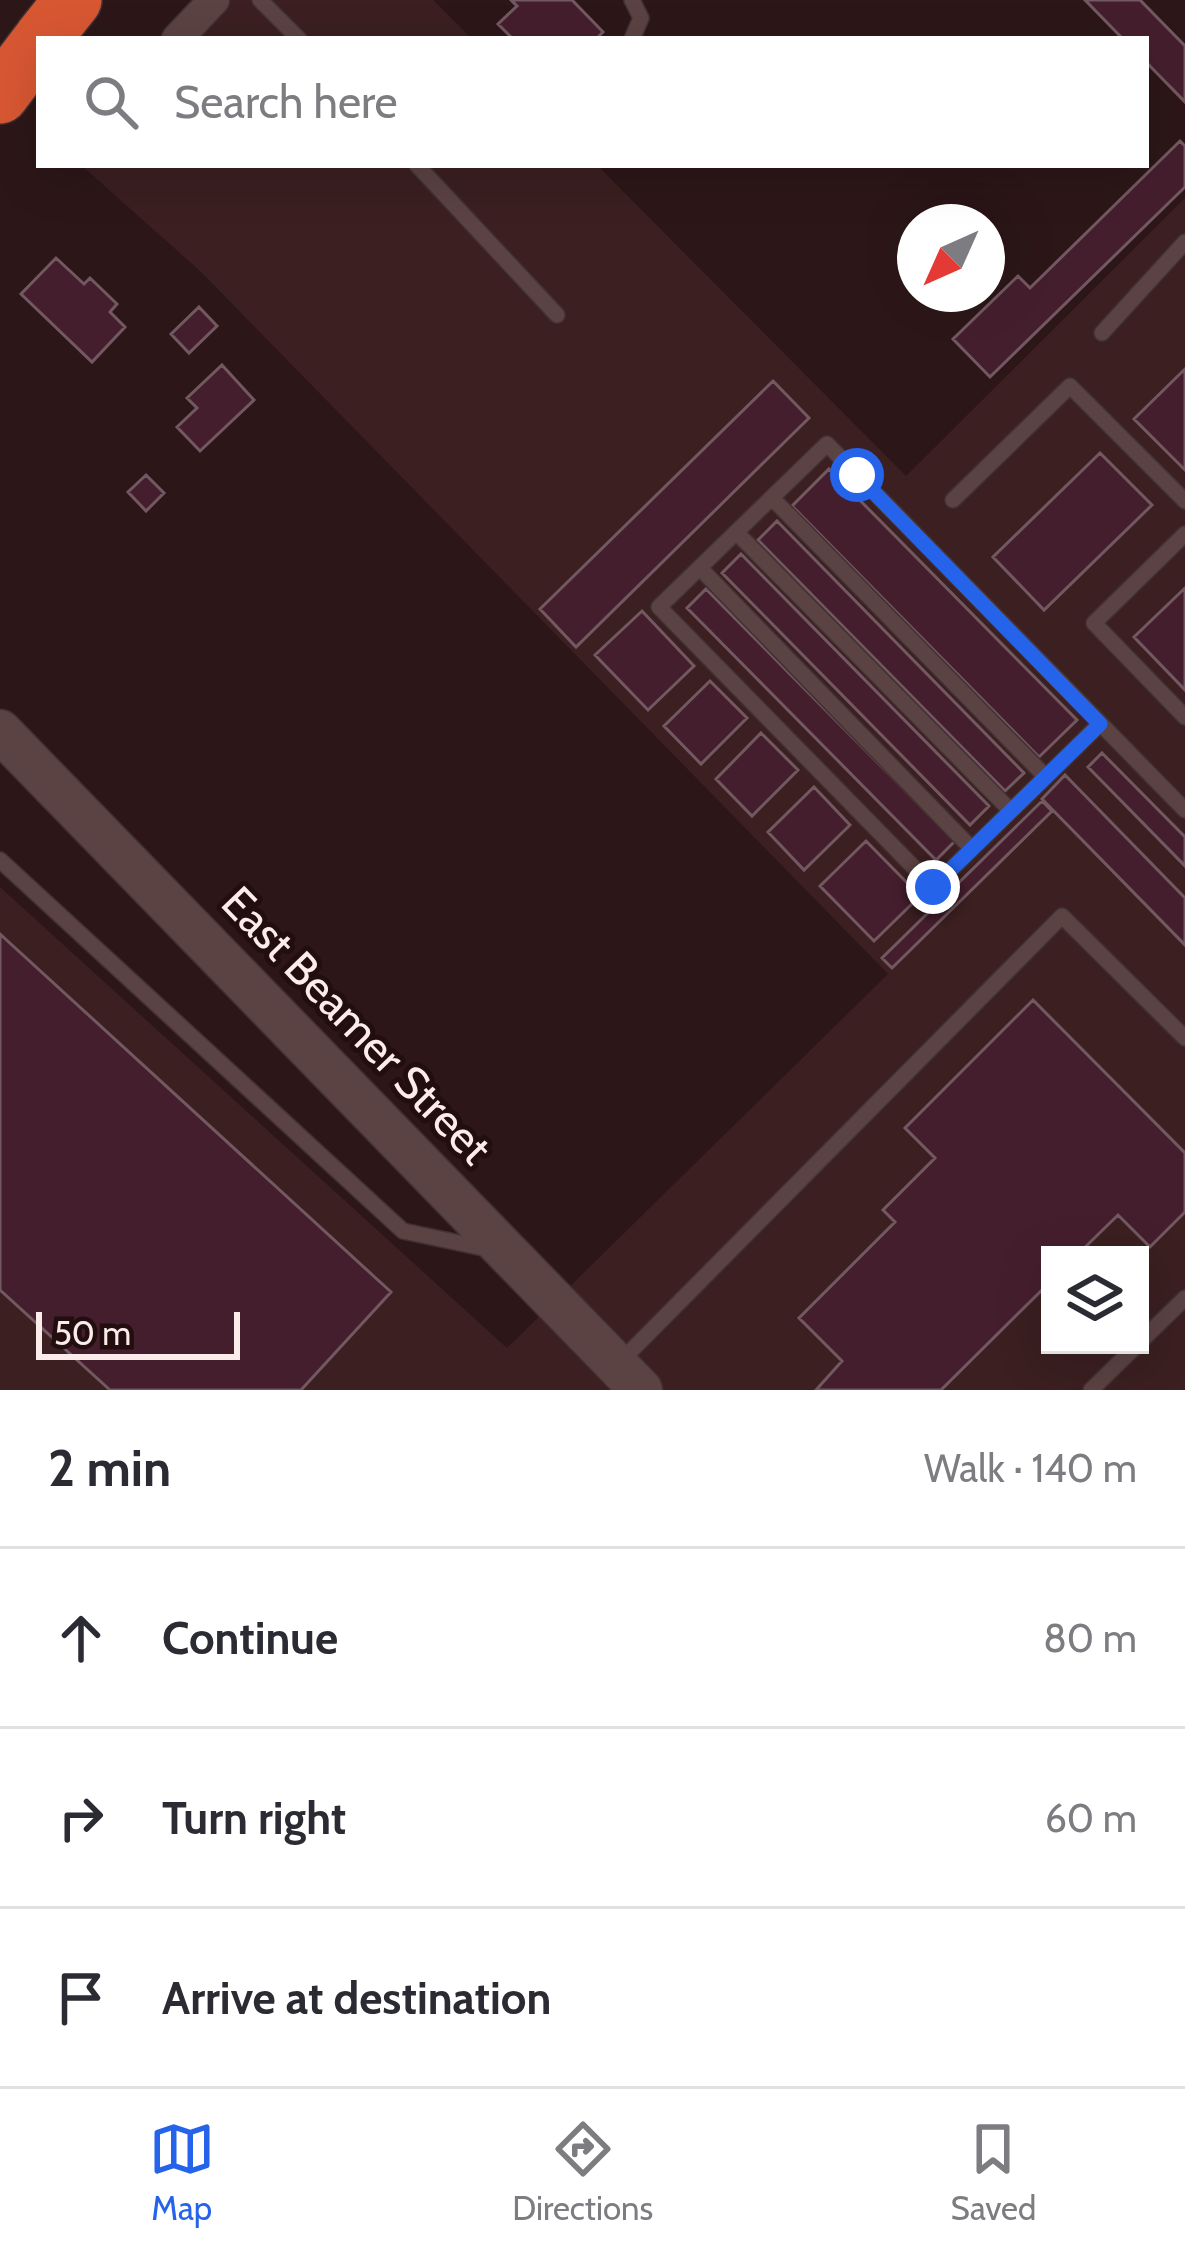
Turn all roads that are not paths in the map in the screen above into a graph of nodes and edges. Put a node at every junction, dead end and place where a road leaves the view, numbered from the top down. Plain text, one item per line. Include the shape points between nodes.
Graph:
1 (73, 0) edge
2 (214, 0) edge
3 (260, 0) edge
4 (632, 0) edge
5 (44, 36) edge
6 (180, 36) edge
7 (295, 36) edge
8 (633, 36) edge
9 (36, 46) edge
10 (0, 95) edge
11 (420, 168) edge
12 (1185, 242) edge
13 (557, 315) dead end
14 (1102, 333) dead end
15 (772, 498) junction
16 (952, 500) dead end
17 (1185, 501) edge
18 (736, 532) junction
19 (1185, 534) edge
20 (700, 568) junction
21 (1185, 717) edge
22 (1100, 724) junction
23 (0, 731) edge
24 (1046, 777) junction
25 (1185, 810) edge
26 (1011, 811) junction
27 (972, 849) junction
28 (0, 860) edge
29 (1185, 1038) edge
30 (508, 1253) junction
31 (1185, 1298) edge
32 (1149, 1332) edge
33 (1127, 1354) edge
34 (630, 1382) edge
35 (1091, 1390) edge

1 - 5 highway
2 - 6 street
3 - 7 lane
4 - 8 lane via 640,19
9 - 10 highway
11 - 13 lane
12 - 14 lane
15 - 18 lane
15 - 22 lane via 827,444
15 - 24 lane
16 - 17 lane via 1070,386
18 - 20 lane
18 - 26 lane
19 - 21 lane via 1094,623
20 - 27 lane
20 - 27 lane via 659,607 933,887
22 - 24 lane
22 - 25 lane
23 - 30 street, East Beamer Street
24 - 26 lane
26 - 27 lane
28 - 30 lane via 404,1231
29 - 34 lane via 1062,916
30 - 34 street, East Beamer Street
31 - 32 lane
33 - 35 lane

